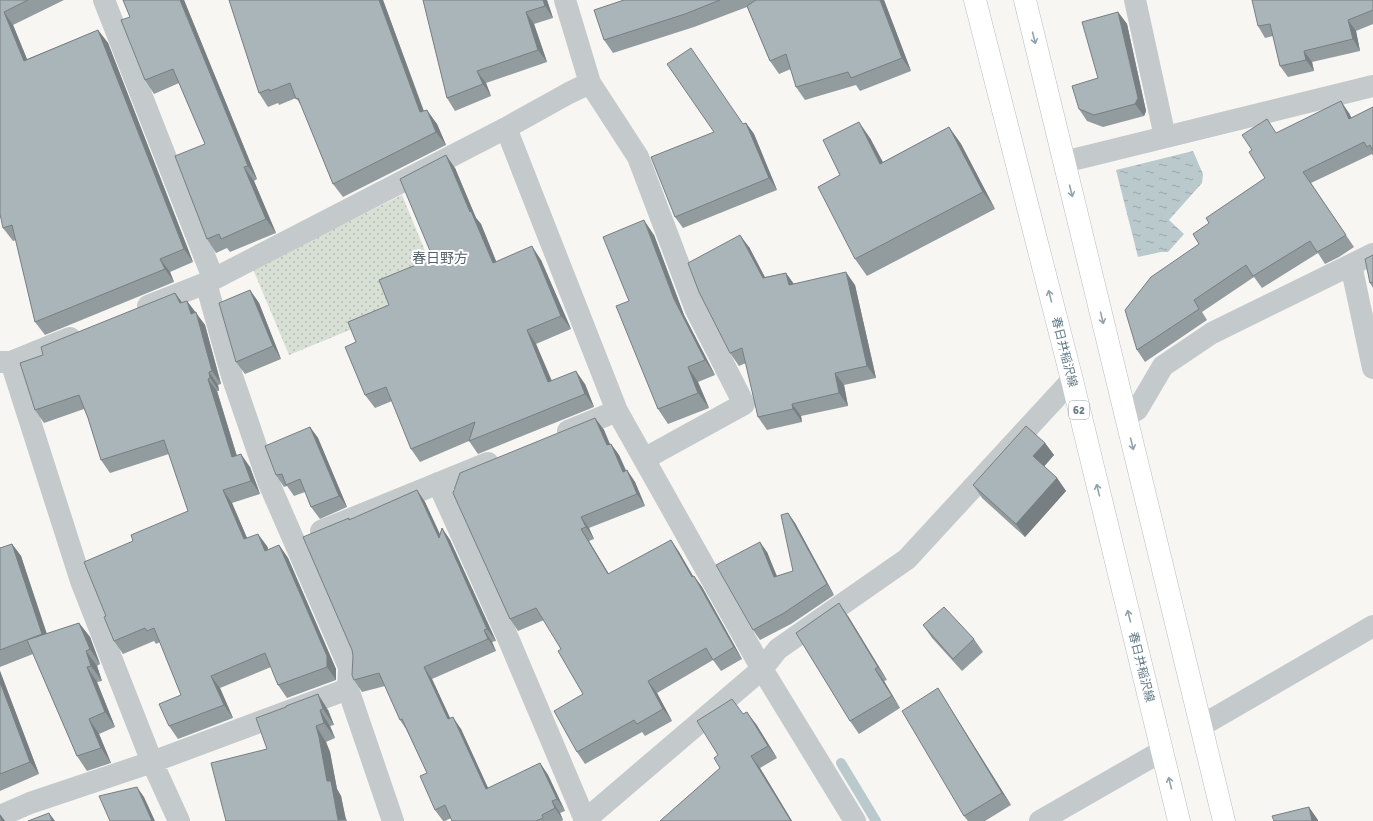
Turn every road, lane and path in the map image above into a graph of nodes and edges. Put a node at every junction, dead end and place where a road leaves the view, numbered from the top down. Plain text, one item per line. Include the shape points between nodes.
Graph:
1 (104, 0) edge
2 (565, 0) edge
3 (975, 0) edge
4 (1025, 0) edge
5 (1135, 0) edge
6 (590, 83) junction
7 (1373, 86) edge
8 (506, 128) junction
9 (1165, 137) junction
10 (1064, 162) junction
11 (1373, 254) edge
12 (1351, 265) junction
13 (209, 280) junction
14 (133, 312) edge
15 (90, 330) edge
16 (5, 362) edge
17 (1373, 368) edge
18 (1072, 380) junction
19 (617, 411) junction
20 (1125, 414) junction
21 (552, 437) edge
22 (510, 454) edge
23 (644, 459) junction
24 (438, 483) junction
25 (294, 542) junction
26 (1373, 626) edge
27 (762, 669) junction
28 (348, 689) junction
29 (1201, 726) junction
30 (1162, 751) junction
31 (152, 762) junction
32 (0, 816) edge
33 (585, 820) edge
34 (179, 821) edge
35 (393, 821) edge
36 (854, 821) edge
37 (1040, 821) edge
38 (1179, 821) edge
39 (1224, 821) edge

1 - 13 street
2 - 6 street
18 -> 3 main road, 春日井稲沢線 / 62
4 -> 10 main road
5 - 9 street
6 - 8 street
6 - 23 street via 638,157 696,310 744,404
7 - 9 street
8 - 13 street
8 - 19 street
9 - 10 street
10 -> 20 main road
11 - 12 street
12 - 17 street
12 - 20 street via 1212,333 1163,366 1137,410
13 - 14 street
13 - 25 street via 232,376 265,474
15 - 16 street
16 - 31 street via 81,581
18 - 27 street via 906,559 778,649
30 -> 18 main road, 春日井稲沢線 / 62
19 - 21 street
19 - 23 street
20 -> 29 main road
22 - 24 street
23 - 27 street
24 - 25 street
24 - 33 street via 508,638
25 - 28 street via 349,667
26 - 29 street
27 - 33 street
27 - 36 street
28 - 31 street
28 - 35 street
29 - 39 main road
30 - 37 street
38 -> 30 main road, 春日井稲沢線 / 62
31 - 32 street via 30,802
31 - 34 street

